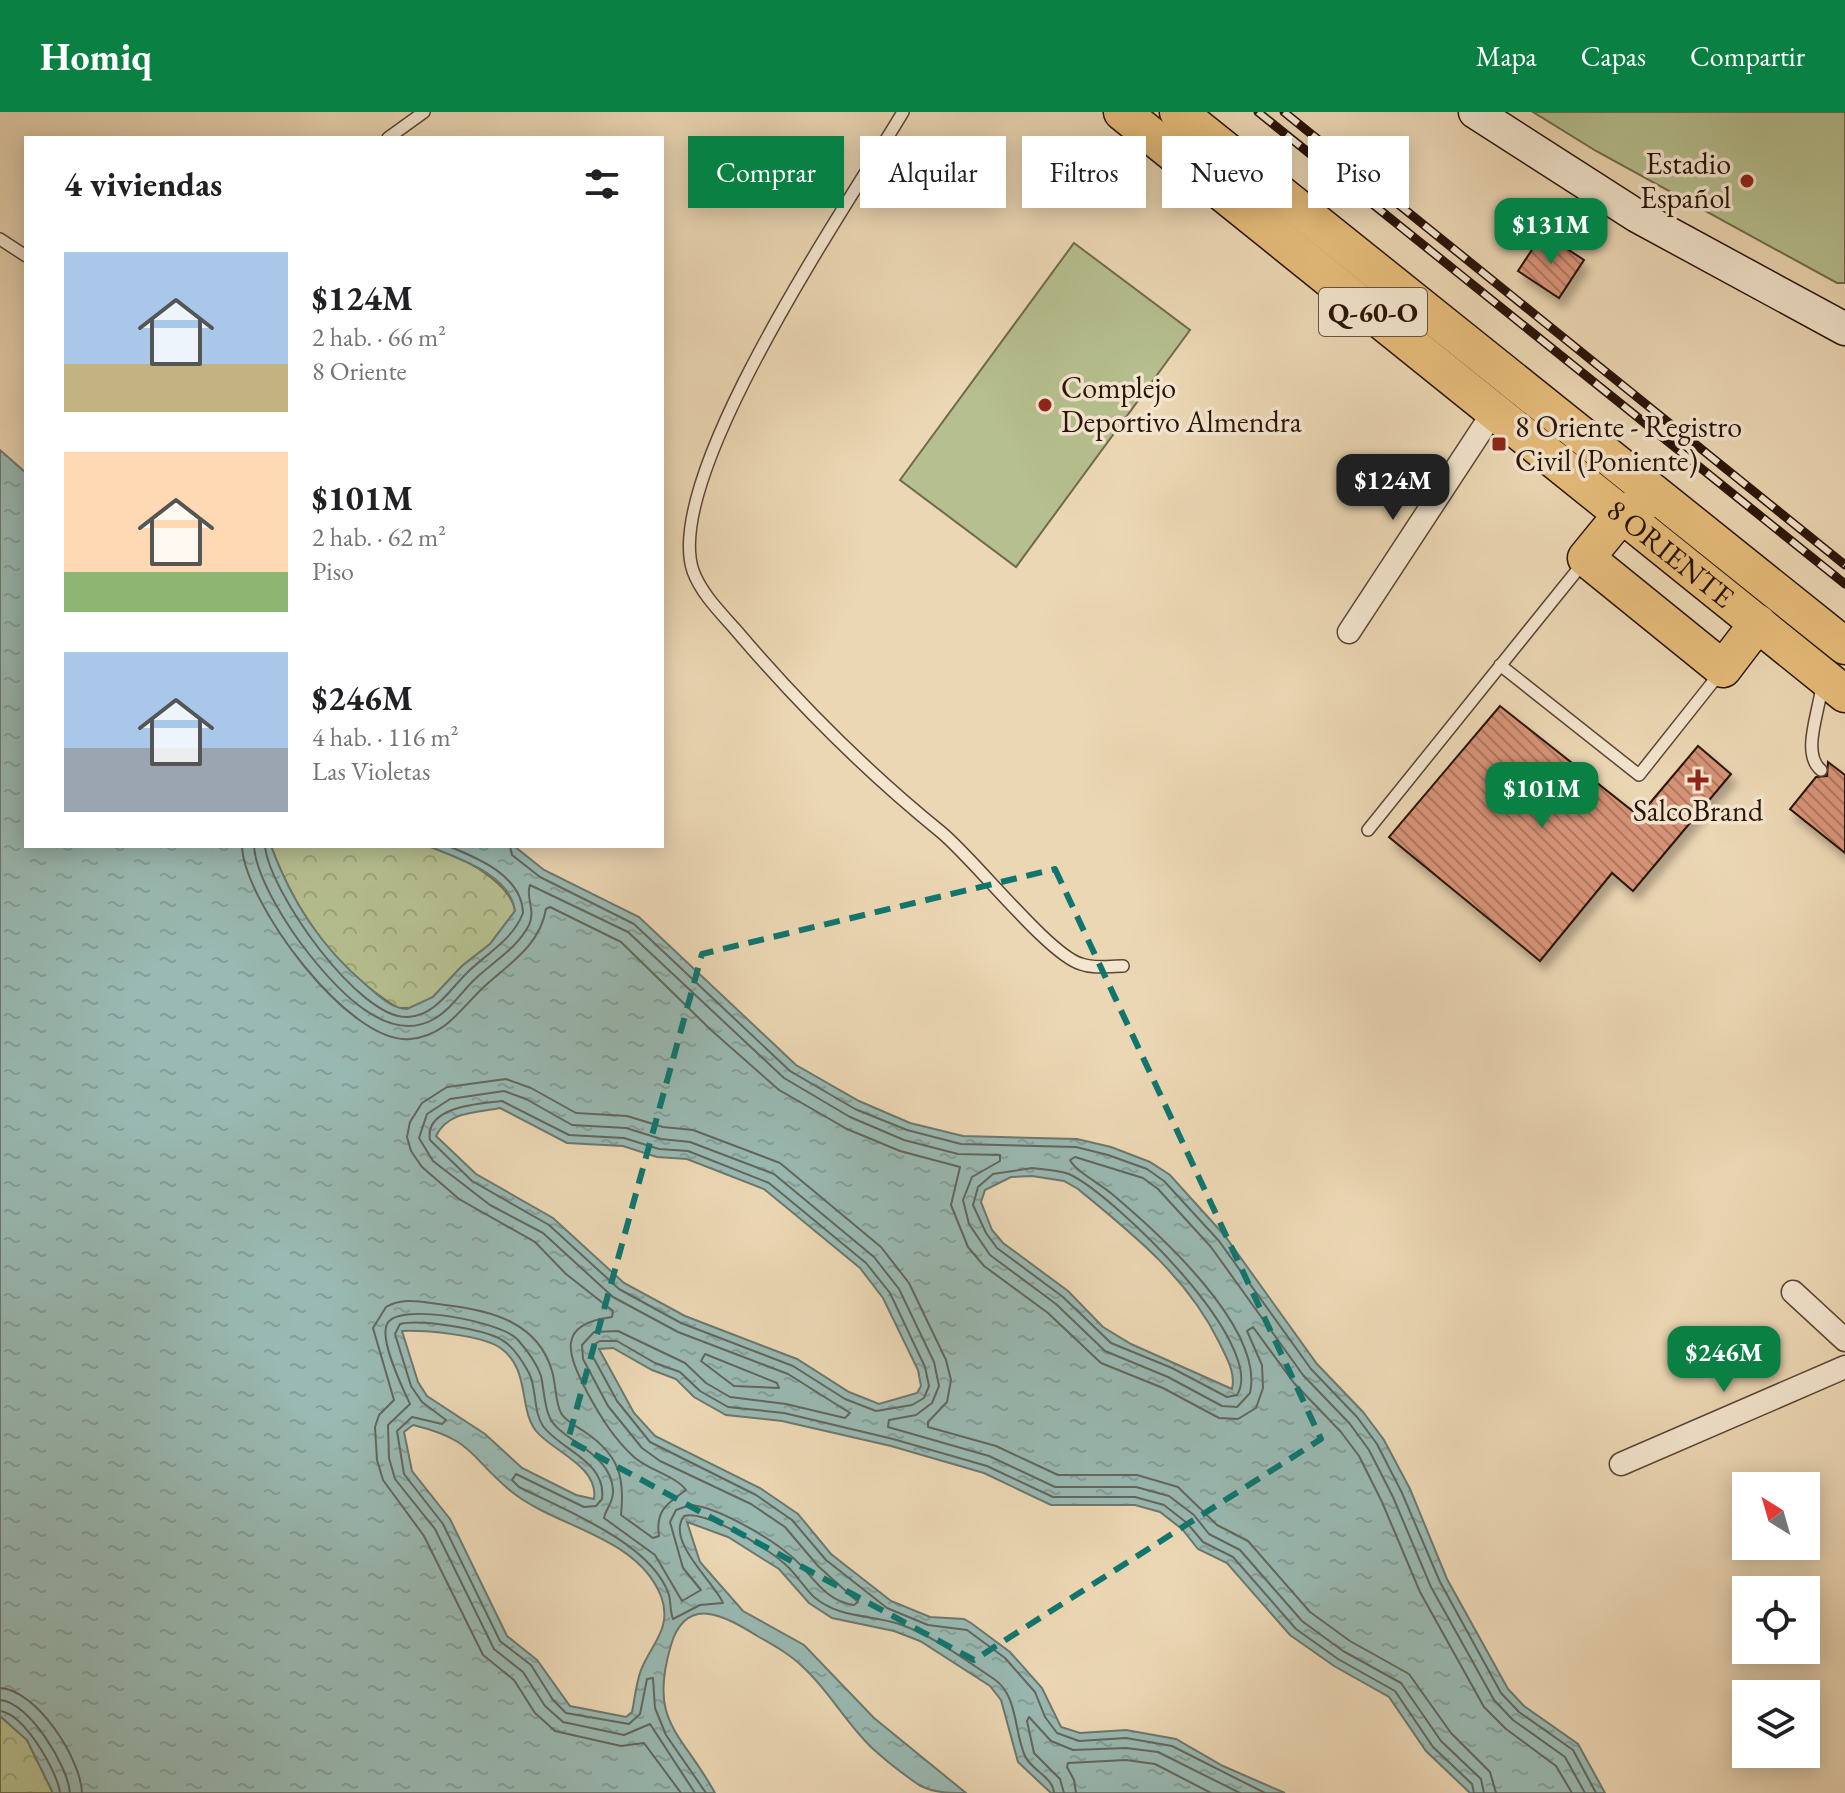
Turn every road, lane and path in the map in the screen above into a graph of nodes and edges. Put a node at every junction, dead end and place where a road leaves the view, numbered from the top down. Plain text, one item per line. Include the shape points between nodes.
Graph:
1 (424, 112) edge
2 (903, 112) edge
3 (1122, 112) edge
4 (1178, 112) edge
5 (1475, 112) edge
6 (391, 136) edge
7 (0, 239) edge
8 (24, 255) edge
9 (1845, 329) edge
10 (1494, 411) junction
11 (1668, 502) junction
12 (1622, 514) junction
13 (1586, 558) junction
14 (1758, 623) junction
15 (1349, 632) dead end
16 (1845, 646) edge
17 (1500, 665) junction
18 (1723, 669) junction
19 (1833, 684) edge
20 (1821, 770) dead end
21 (1368, 830) dead end
22 (1123, 966) dead end
23 (1793, 1292) dead end
24 (1845, 1340) edge
25 (1845, 1367) edge
26 (1621, 1464) dead end

1 - 6 lane
2 - 22 lane via 737,391 696,500 690,531 693,571 758,656 898,797 967,854 1052,945 1078,964
3 - 10 main road, 8 ORIENTE / Q-60-O
4 - 11 main road, 8 ORIENTE / Q-60-O
5 - 9 main road via 1637,216
7 - 8 lane
10 - 12 main road, 8 ORIENTE / Q-60-O
10 - 15 street
11 - 12 main road via 1635,506
11 - 16 main road, 8 ORIENTE / Q-60-O
12 - 13 main road
12 - 14 main road, 8 ORIENTE / Q-60-O
13 - 17 lane
13 - 18 main road
14 - 18 main road
14 - 19 main road, 8 ORIENTE / Q-60-O
17 - 18 lane via 1639,775
17 - 21 lane
19 - 20 lane via 1811,749 1813,763
23 - 24 street
25 - 26 street

